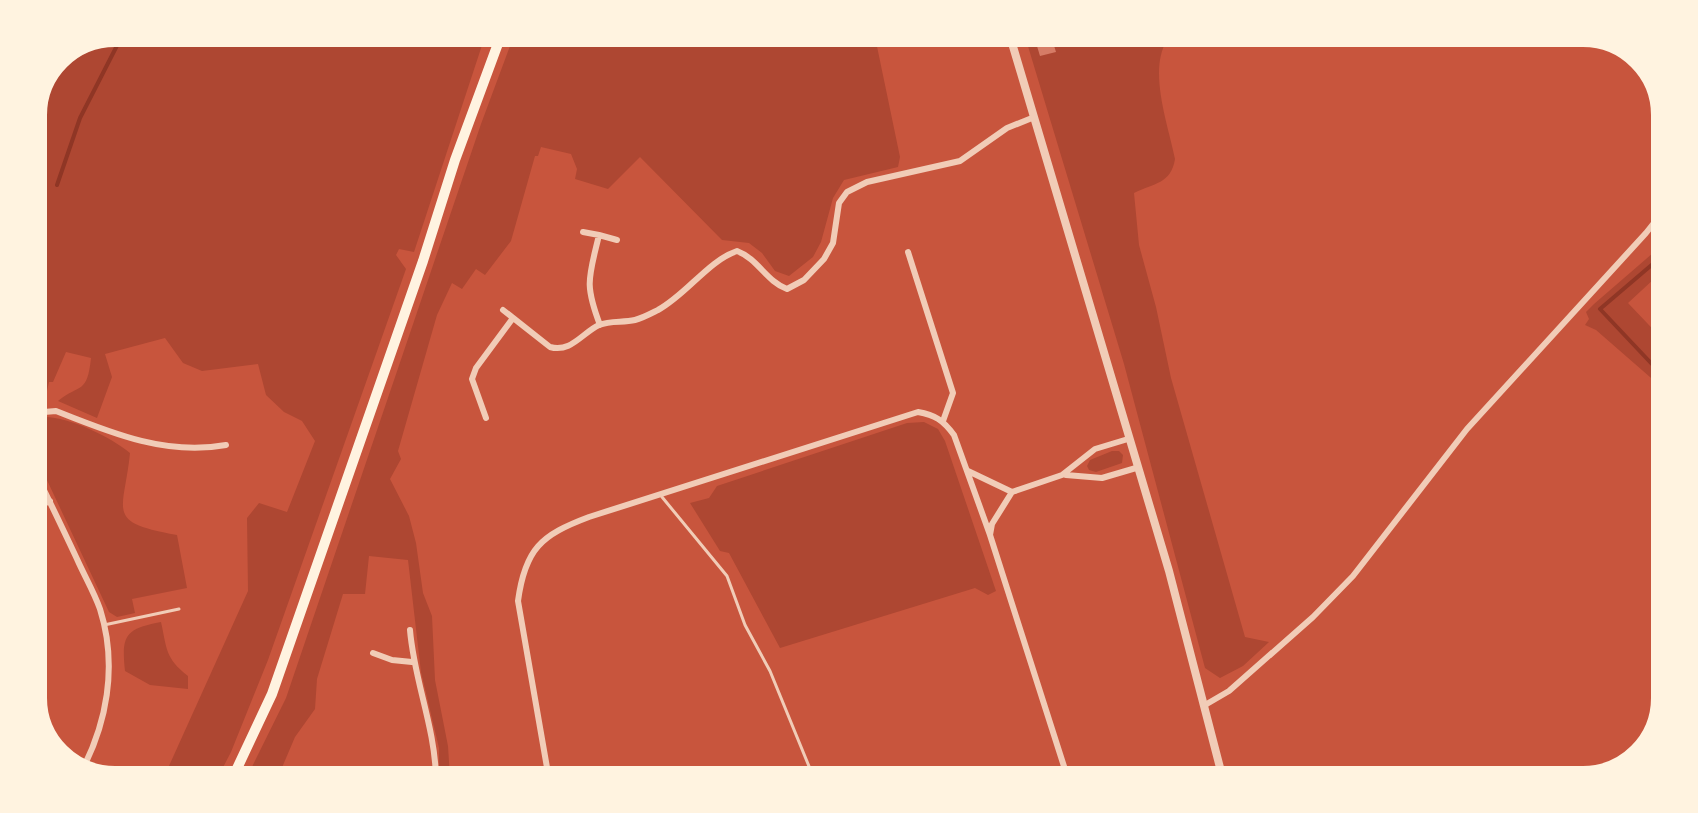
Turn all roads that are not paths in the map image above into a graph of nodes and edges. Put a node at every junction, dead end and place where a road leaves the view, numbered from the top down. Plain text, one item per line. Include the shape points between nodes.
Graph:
1 (499, 42) edge
2 (1011, 42) edge
3 (1032, 118) junction
4 (1656, 220) edge
5 (583, 232) dead end
6 (599, 235) junction
7 (617, 240) dead end
8 (908, 252) dead end
9 (503, 310) dead end
10 (513, 318) junction
11 (600, 325) junction
12 (42, 413) edge
13 (486, 418) dead end
14 (943, 421) junction
15 (1128, 439) junction
16 (226, 445) dead end
17 (1136, 468) junction
18 (968, 471) junction
19 (1062, 475) junction
20 (42, 485) edge
21 (1012, 492) junction
22 (660, 494) junction
23 (50, 501) junction
24 (42, 505) edge
25 (990, 535) junction
26 (179, 609) dead end
27 (104, 625) junction
28 (410, 630) dead end
29 (373, 653) dead end
30 (412, 662) junction
31 (1205, 705) junction
32 (86, 764) edge
33 (236, 771) edge
34 (435, 771) edge
35 (548, 771) edge
36 (811, 771) edge
37 (1065, 771) edge
38 (1221, 771) edge

1 - 33 highway via 277,680
2 - 3 street
3 - 11 street via 1007,128 960,161 867,182 847,192 824,259 787,289 737,251 724,255 658,310
3 - 15 street
4 - 31 street via 1467,429 1353,576 1229,691
5 - 6 street
6 - 7 street
6 - 11 street via 588,281
8 - 14 street via 953,393
9 - 10 street
10 - 11 street via 557,349
10 - 13 street via 472,379
12 - 16 street via 56,411 129,439 171,447
14 - 18 street
14 - 22 street via 918,412 897,417
15 - 17 street
15 - 19 street via 1095,449
17 - 19 street via 1102,478
17 - 31 street
18 - 21 street
18 - 25 street
19 - 21 street
20 - 23 street
21 - 25 street
22 - 35 street via 561,528 529,556 518,601
22 - 36 lane via 727,576
23 - 24 street
23 - 27 street
25 - 37 street
26 - 27 lane
27 - 32 street via 108,698
28 - 30 street
29 - 30 street
30 - 34 street
31 - 38 street

